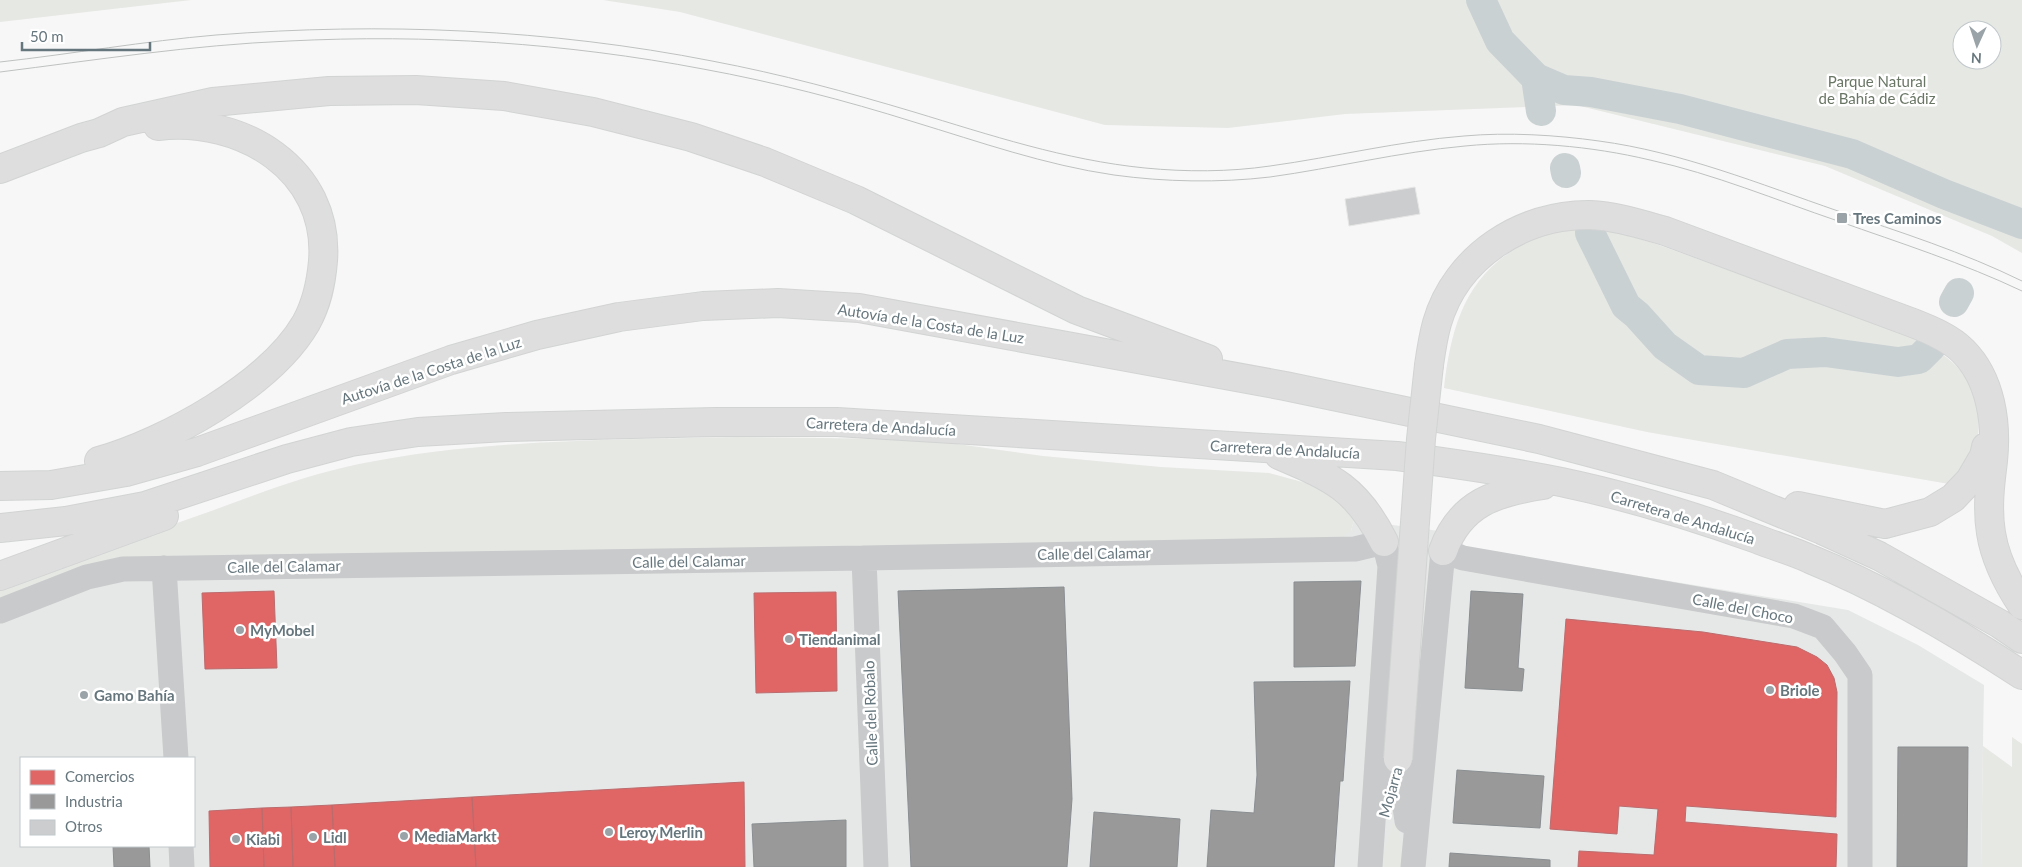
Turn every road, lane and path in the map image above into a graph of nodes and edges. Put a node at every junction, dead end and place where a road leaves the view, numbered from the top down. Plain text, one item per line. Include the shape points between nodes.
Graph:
1 (90, 136) junction
2 (0, 169) edge
3 (1285, 386) junction
4 (1993, 421) junction
5 (506, 426) junction
6 (1262, 448) junction
7 (1561, 482) junction
8 (51, 485) junction
9 (0, 486) edge
10 (1738, 494) junction
11 (0, 528) edge
12 (1384, 542) junction
13 (1443, 552) junction
14 (864, 558) junction
15 (164, 568) junction
16 (0, 576) edge
17 (2022, 606) edge
18 (0, 611) edge
19 (2022, 639) edge
20 (2022, 675) edge
21 (176, 757) edge
22 (1398, 760) junction
23 (181, 847) edge
24 (1370, 864) edge
25 (1413, 865) edge
26 (182, 867) edge
27 (876, 867) edge
28 (1860, 867) edge

1 - 2 highway
1 - 3 highway via 123,122 213,102 329,91 416,90 504,96 593,112 691,137 765,162 865,205 1077,310
1 - 8 highway via 178,124 213,127 242,136 269,151 290,168 317,210 324,248 322,274 318,297 306,323 290,346 261,374 212,409 166,436 125,453 74,468
3 - 8 highway, Autovía de la Costa de la Luz via 859,308 778,303 702,306 619,317 537,336 451,360 197,452 126,472
3 - 10 highway via 1540,439
4 - 10 highway via 1984,456 1970,480 1953,498 1930,512 1885,524
4 - 17 highway via 1989,482 1991,534 2009,584
4 - 22 highway, bridge via 1985,384 1977,368 1962,350 1938,334 1665,230 1623,219 1567,216 1543,220 1516,231 1467,268 1436,324 1421,440
5 - 6 highway, Carretera de Andalucía via 837,422
5 - 11 highway via 418,432 351,442 287,459 145,506 66,521
5 - 16 highway via 355,455 293,471
6 - 7 highway, Carretera de Andalucía via 1396,456
6 - 12 highway via 1328,476 1345,489 1363,506
7 - 13 highway via 1512,490 1487,499 1469,510 1449,535
7 - 20 highway, Carretera de Andalucía via 1704,520 1810,558 1887,595
8 - 9 highway, Autovía de la Costa de la Luz
10 - 19 highway via 1879,556
12 - 14 street, Calle del Calamar via 1355,548
12 - 24 street via 1390,566
13 - 25 street
13 - 28 street, Calle del Choco via 1794,616 1823,627 1860,674
14 - 15 street, Calle del Calamar
14 - 27 street, Calle del Róbalo
15 - 18 street, Calle del Calamar via 123,569 87,576
15 - 21 street
22 - 24 street, Mojarra
22 - 25 street, Mojarra
23 - 26 street

